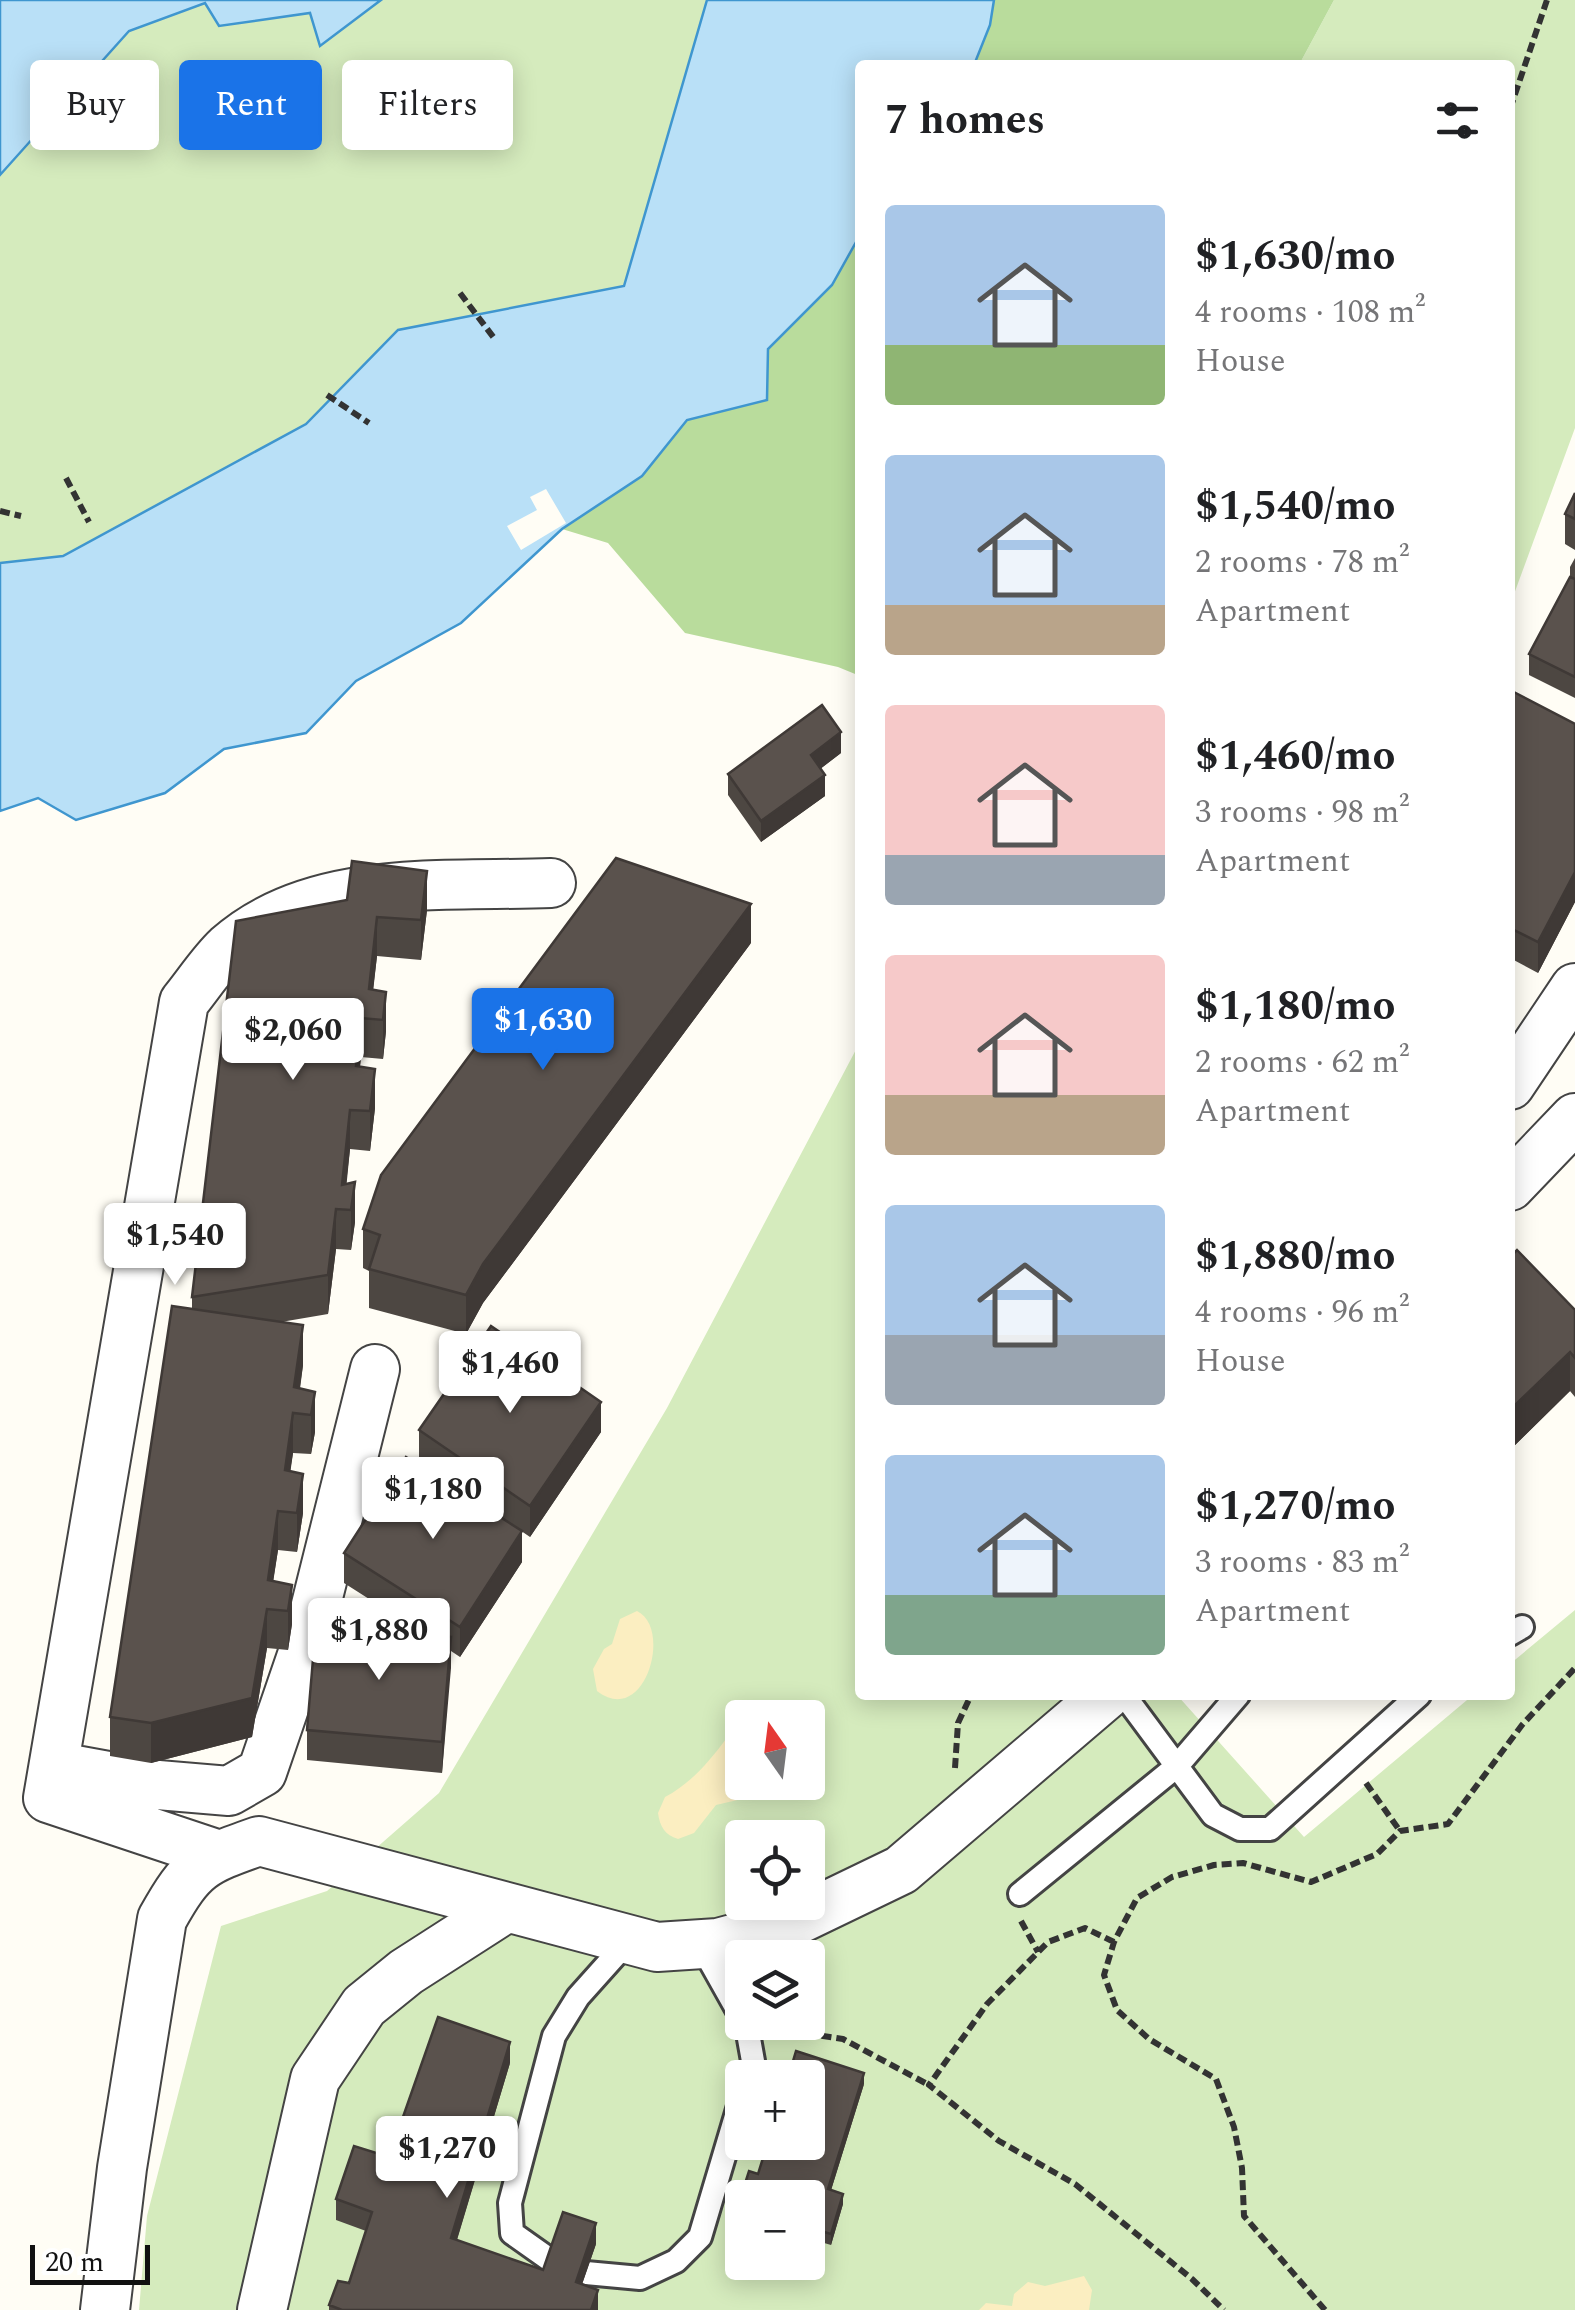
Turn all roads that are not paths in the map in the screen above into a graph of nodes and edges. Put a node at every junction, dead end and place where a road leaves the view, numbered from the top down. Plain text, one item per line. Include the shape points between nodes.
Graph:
1 (551, 883) dead end
2 (1575, 988) edge
3 (1515, 1078) edge
4 (1575, 1118) edge
5 (1515, 1177) edge
6 (376, 1370) dead end
7 (1100, 1700) edge
8 (1128, 1700) edge
9 (1234, 1700) edge
10 (1414, 1700) edge
11 (54, 1766) junction
12 (1177, 1766) junction
13 (219, 1855) junction
14 (1020, 1894) dead end
15 (504, 1908) junction
16 (629, 1940) junction
17 (701, 1945) junction
18 (725, 1987) edge
19 (725, 2153) edge
20 (553, 2262) edge
21 (586, 2273) edge
22 (105, 2310) edge
23 (262, 2310) edge

1 - 11 street via 354,891 286,911 228,948 184,1002
2 - 3 street
4 - 5 street
6 - 11 street via 307,1641 262,1772 229,1790
7 - 17 street via 901,1870 789,1924
8 - 12 lane
9 - 12 lane
10 - 12 lane via 1270,1829 1240,1830 1213,1815
11 - 13 street via 48,1798
12 - 14 lane
13 - 15 street via 259,1841
13 - 22 street via 181,1884 162,1919
15 - 16 street
15 - 23 street via 364,2006 314,2079
16 - 17 street via 657,1948
16 - 20 lane via 578,1997 554,2036 510,2203 512,2233
17 - 18 lane
19 - 21 lane via 700,2237 676,2261 640,2278

